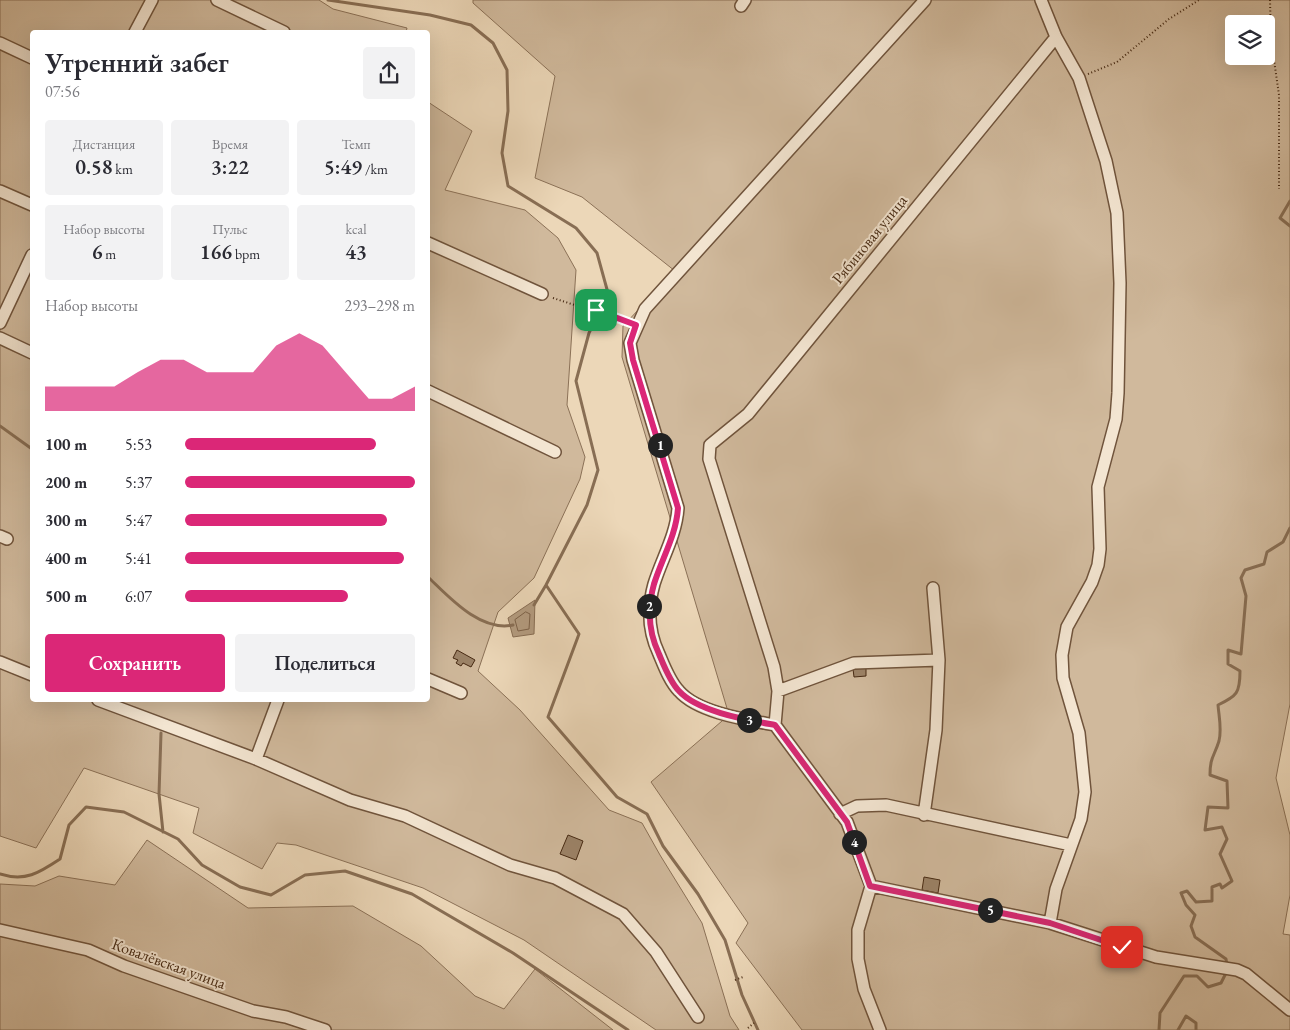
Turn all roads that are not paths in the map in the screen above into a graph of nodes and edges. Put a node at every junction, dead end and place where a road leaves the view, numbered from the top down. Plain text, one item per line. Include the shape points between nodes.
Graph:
1 (152, 0) edge
2 (217, 0) edge
3 (926, 0) edge
4 (1041, 0) edge
5 (136, 30) edge
6 (280, 30) edge
7 (1056, 37) junction
8 (0, 43) edge
9 (30, 57) edge
10 (0, 191) edge
11 (30, 204) edge
12 (430, 245) edge
13 (30, 259) edge
14 (542, 294) road end
15 (0, 324) edge
16 (0, 338) edge
17 (30, 352) edge
18 (430, 392) edge
19 (555, 452) dead end
20 (933, 588) dead end
21 (938, 660) junction
22 (0, 662) edge
23 (30, 674) edge
24 (430, 680) edge
25 (778, 691) junction
26 (461, 693) dead end
27 (103, 702) edge
28 (277, 702) edge
29 (775, 725) junction
30 (256, 759) junction
31 (840, 814) junction
32 (924, 815) junction
33 (1071, 845) junction
34 (870, 886) junction
35 (1050, 923) junction
36 (0, 930) edge
37 (1290, 1010) edge
38 (698, 1018) dead end
39 (325, 1030) edge
40 (880, 1030) edge

1 - 5 street
2 - 6 street
3 - 29 street via 645,309 630,343 678,508 677,525 654,583 649,607 652,640 679,692 712,709
4 - 7 street
7 - 25 street, Рябиновая улица via 748,414 710,445 709,459 774,667
7 - 33 street via 1079,78 1106,162 1117,213 1120,283 1116,419 1098,487 1098,565 1067,627 1062,655 1063,678 1079,733 1084,771 1081,819
8 - 9 street
10 - 11 street
12 - 14 street
13 - 15 street
16 - 17 street
18 - 19 street
20 - 21 street
21 - 25 street via 854,663
21 - 32 street via 936,730
22 - 23 street
24 - 26 street
25 - 29 street
27 - 30 street
28 - 30 street
29 - 31 street
30 - 38 street via 350,800 405,816 510,865 555,878 623,914 656,952
31 - 32 street via 871,804
31 - 34 street via 847,822
32 - 33 street
33 - 35 street via 1056,889
34 - 35 street
34 - 40 street via 858,930 858,959 864,989
35 - 37 street via 1156,957 1237,970
36 - 39 street, Ковалёвская улица via 88,950 124,966 253,1011 286,1017

